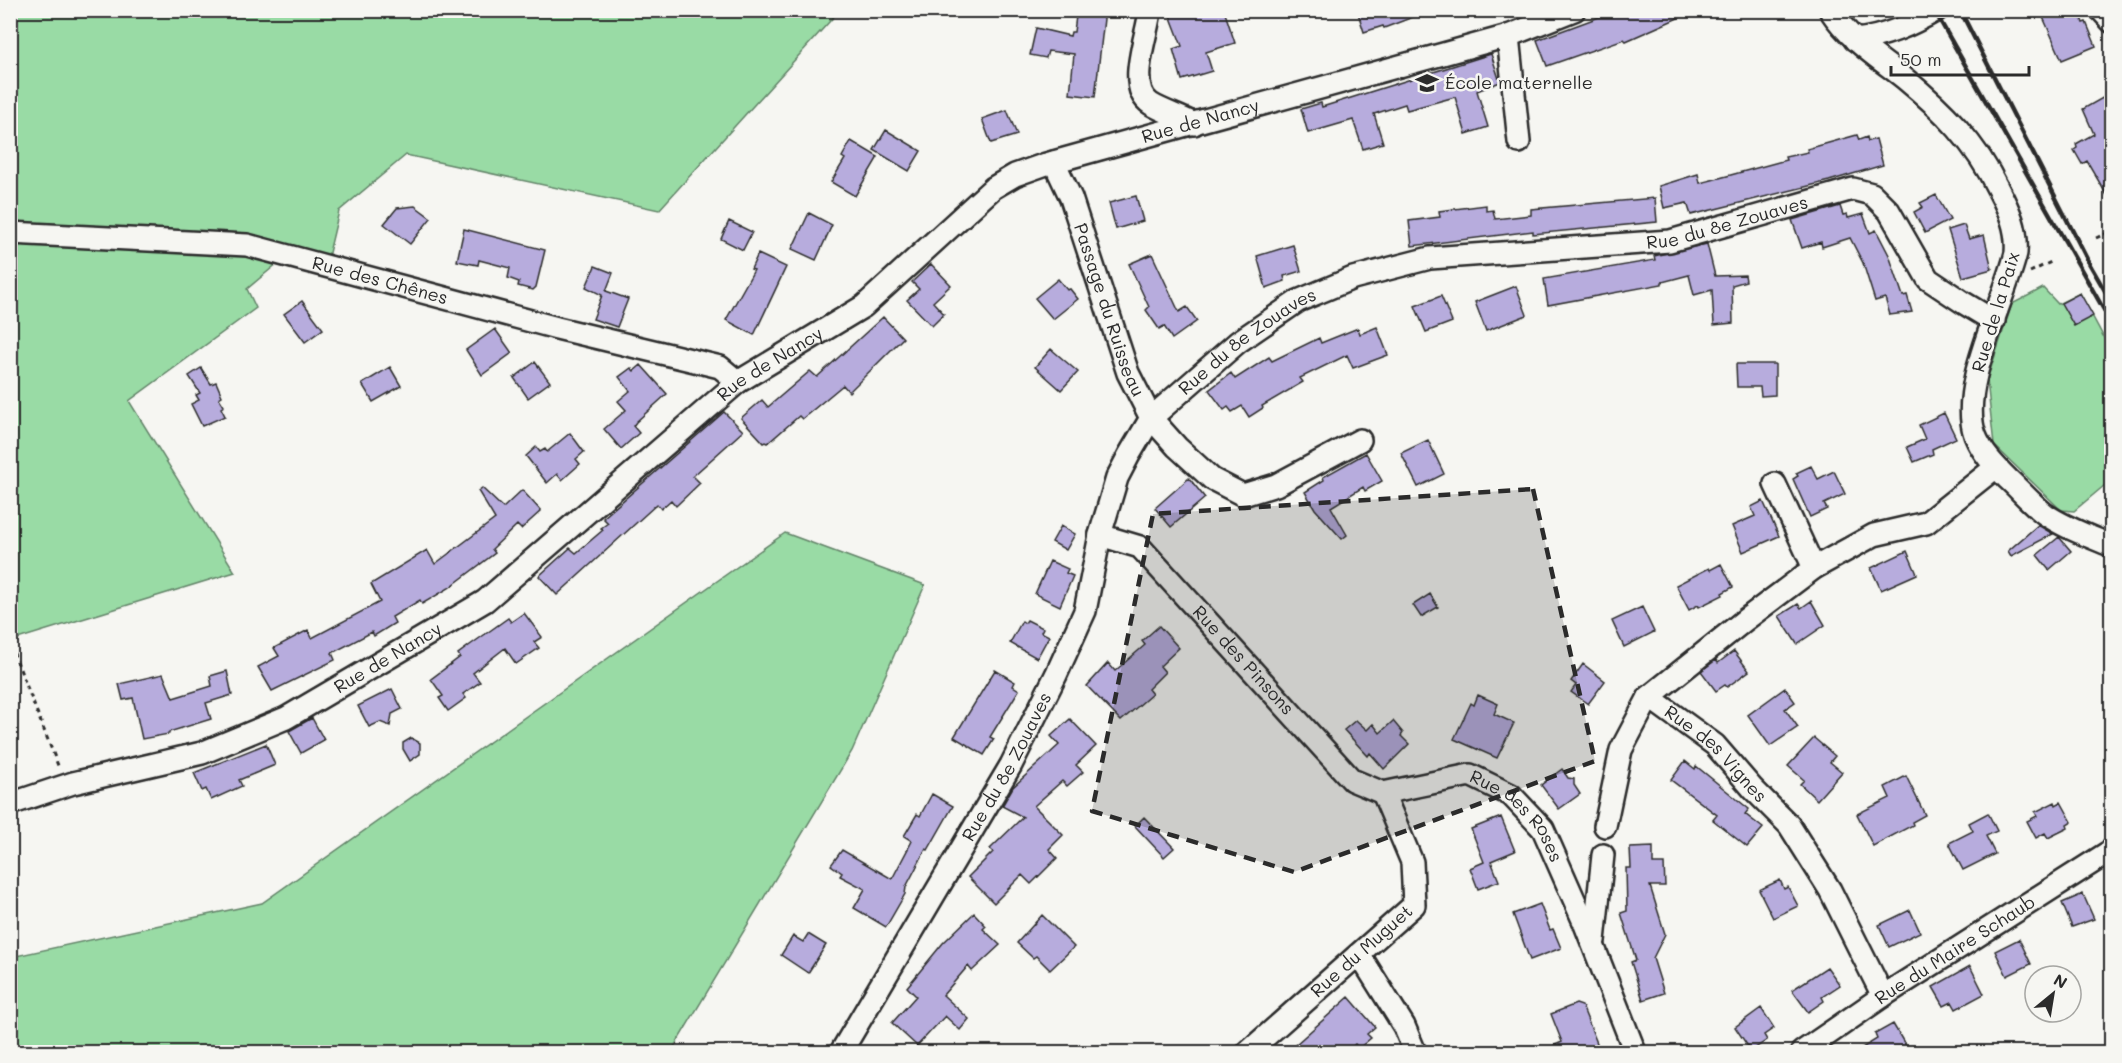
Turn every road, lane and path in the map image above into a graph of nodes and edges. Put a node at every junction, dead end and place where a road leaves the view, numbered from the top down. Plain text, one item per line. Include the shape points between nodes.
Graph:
1 (1150, 10) edge
2 (1574, 10) edge
3 (1830, 10) edge
4 (1937, 10) edge
5 (2101, 10) edge
6 (2112, 22) edge
7 (1909, 26) junction
8 (1508, 36) junction
9 (1855, 40) junction
10 (1883, 62) junction
11 (1194, 124) junction
12 (1519, 142) dead end
13 (1080, 154) junction
14 (1054, 162) junction
15 (1071, 198) junction
16 (2112, 231) edge
17 (10, 233) edge
18 (2096, 238) dead end
19 (2053, 261) dead end
20 (2045, 265) dead end
21 (1994, 321) junction
22 (738, 382) junction
23 (1156, 414) junction
24 (1360, 440) dead end
25 (1996, 467) junction
26 (1775, 484) dead end
27 (1100, 535) junction
28 (2112, 546) edge
29 (1814, 568) junction
30 (10, 644) edge
31 (1649, 697) junction
32 (65, 785) junction
33 (1383, 793) junction
34 (10, 804) edge
35 (1605, 826) dead end
36 (2112, 850) edge
37 (1603, 855) dead end
38 (1593, 945) junction
39 (1359, 954) junction
40 (1883, 996) junction
41 (841, 1053) edge
42 (1248, 1053) edge
43 (1415, 1053) edge
44 (1635, 1053) edge
45 (1802, 1053) edge

1 - 11 street via 1139,87 1149,103
2 - 8 street, Rue de Nancy
3 - 9 street, Rue de la Paix
4 - 7 street
5 - 6 street
7 - 9 street
7 - 10 street
8 - 11 street, Rue de Nancy
8 - 12 street
9 - 10 street, Rue de la Paix
10 - 21 street, Rue de la Paix via 1936,105 1964,134 1996,183 2014,222 2016,254
11 - 13 street, Rue de Nancy
13 - 14 street, Rue de Nancy
13 - 15 street, Passage du Ruisseau
14 - 15 street, Passage du Ruisseau
14 - 22 street, Rue de Nancy via 1015,175 993,188 864,306
15 - 23 street, Passage du Ruisseau via 1128,373
16 - 18 path
17 - 22 street, Rue des Chênes via 247,244 557,328 720,367
19 - 20 path
21 - 23 street, Rue du 8e Zouaves via 1928,279 1889,212 1872,194 1853,189 1670,241 1430,258 1353,278 1298,301 1238,342
21 - 25 street, Rue de la Paix via 1979,363 1971,415 1976,437
22 - 32 street, Rue de Nancy via 485,601 286,718 202,753
23 - 24 street, Passage du Ruisseau via 1177,447 1212,479 1243,495 1276,485
23 - 27 street, Rue du 8e Zouaves via 1116,478
25 - 28 street, Rue de la Paix via 2059,523
25 - 29 street, Rue des Vignes via 1926,523 1874,535
26 - 29 street
27 - 33 street, Rue des Pinsons via 1140,547 1352,780
27 - 41 street, Rue du 8e Zouaves via 1085,611 1051,685 1011,765
29 - 31 street, Rue des Vignes
30 - 32 path
31 - 35 street via 1621,750
31 - 40 street, Rue des Vignes via 1715,745 1789,825 1830,890
32 - 34 street, Rue de Nancy
33 - 38 street, Rue des Roses via 1470,775 1511,795 1543,829
33 - 39 street, Rue du Muguet via 1412,862 1414,905
36 - 40 street, Rue du Maire Schaub
37 - 38 street, Rue des Roses
38 - 44 street, Rue des Roses
39 - 42 street, Rue du Muguet
39 - 43 street via 1404,1026
40 - 45 street, Rue du Maire Schaub

